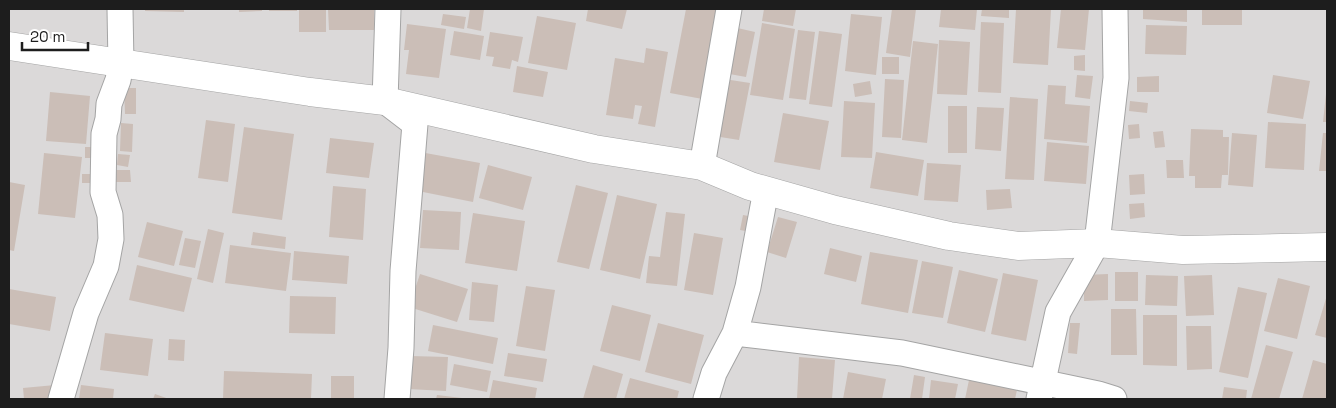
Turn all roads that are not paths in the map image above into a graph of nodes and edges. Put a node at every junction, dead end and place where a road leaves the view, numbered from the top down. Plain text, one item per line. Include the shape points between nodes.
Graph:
1 (120, 9) edge
2 (388, 9) edge
3 (729, 9) edge
4 (1116, 9) edge
5 (9, 46) edge
6 (121, 64) junction
7 (385, 101) junction
8 (702, 166) junction
9 (766, 190) junction
10 (1097, 243) junction
11 (1327, 247) edge
12 (735, 333) junction
13 (1041, 391) edge
14 (61, 399) edge
15 (398, 399) edge
16 (706, 399) edge
17 (1114, 399) edge

1 - 6 street
2 - 7 street
3 - 8 street
4 - 10 street via 1116,78
5 - 6 street
6 - 7 street
6 - 14 street via 104,134 103,192 110,215 111,239 106,266 86,313
7 - 8 street via 594,149
7 - 15 street via 415,124
8 - 9 street
9 - 10 street via 835,210 949,236 1018,246
9 - 12 street via 748,287
10 - 11 street via 1183,250
10 - 13 street via 1058,312
12 - 13 street via 902,352
12 - 16 street via 714,374
13 - 17 street via 1098,394

